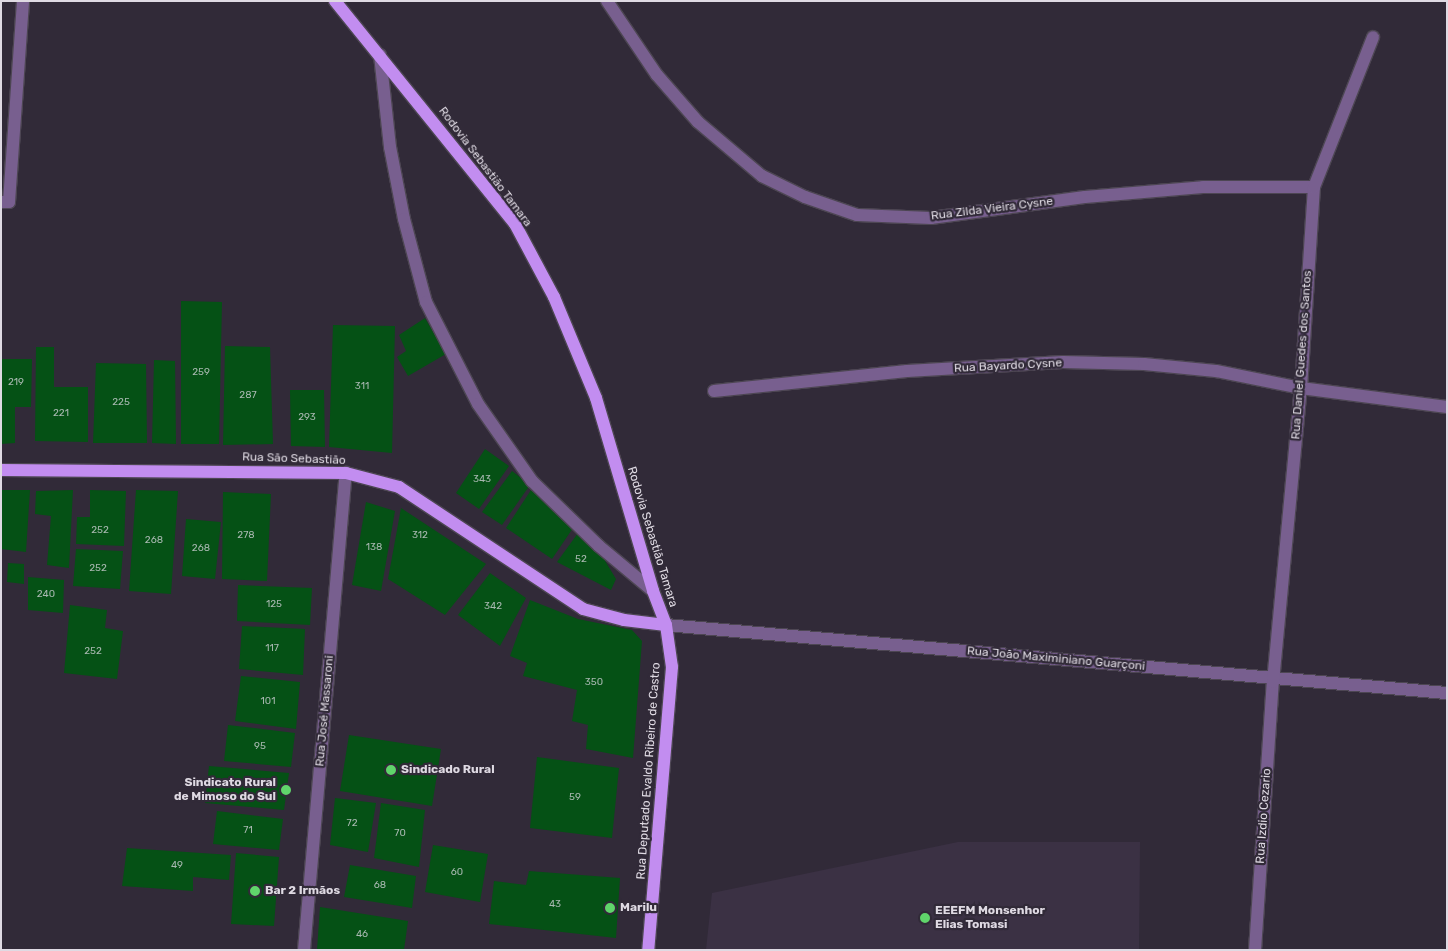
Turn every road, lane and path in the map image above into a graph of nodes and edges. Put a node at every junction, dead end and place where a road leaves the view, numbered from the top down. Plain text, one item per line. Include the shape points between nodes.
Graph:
1 (23, 1) edge
2 (335, 1) edge
3 (607, 1) edge
4 (1373, 37) dead end
5 (380, 55) junction
6 (1314, 187) junction
7 (1, 202) edge
8 (1301, 388) junction
9 (714, 391) dead end
10 (1447, 407) edge
11 (1, 470) edge
12 (346, 473) junction
13 (653, 591) junction
14 (666, 625) junction
15 (1272, 682) joint
16 (1447, 693) edge
17 (304, 950) edge
18 (648, 950) edge
19 (1255, 950) edge

1 - 7 street via 9,202
2 - 5 main road, Rodovia Sebastião Tamara
3 - 6 street, Rua Zilda Vieira Cysne via 657,76 698,122 762,176 805,197 857,214 931,218 1085,197 1194,188
4 - 6 street, Rua Daniel Guedes dos Santos
5 - 13 main road, Rodovia Sebastião Tamara via 515,224 554,297 596,398
5 - 13 street via 390,147 404,219 426,302 478,404 532,481 599,546
6 - 8 street, Rua Daniel Guedes dos Santos
8 - 9 street, Rua Bayardo Cysne via 1216,371 1144,364 1063,362 908,371
8 - 10 street, Rua Bayardo Cysne
8 - 15 street, Rua Daniel Guedes dos Santos
11 - 12 main road, Rua São Sebastião
12 - 14 main road, Rua São Sebastião via 399,487 583,609 624,620
12 - 17 street, Rua José Massaroni
13 - 14 main road, Rodovia Sebastião Tamara
14 - 16 street, Rua João Maximiniano Guarçoni
14 - 18 main road, Rua Deputado Evaldo Ribeiro de Castro via 672,667
15 - 19 street, Rua Izdio Cezario

